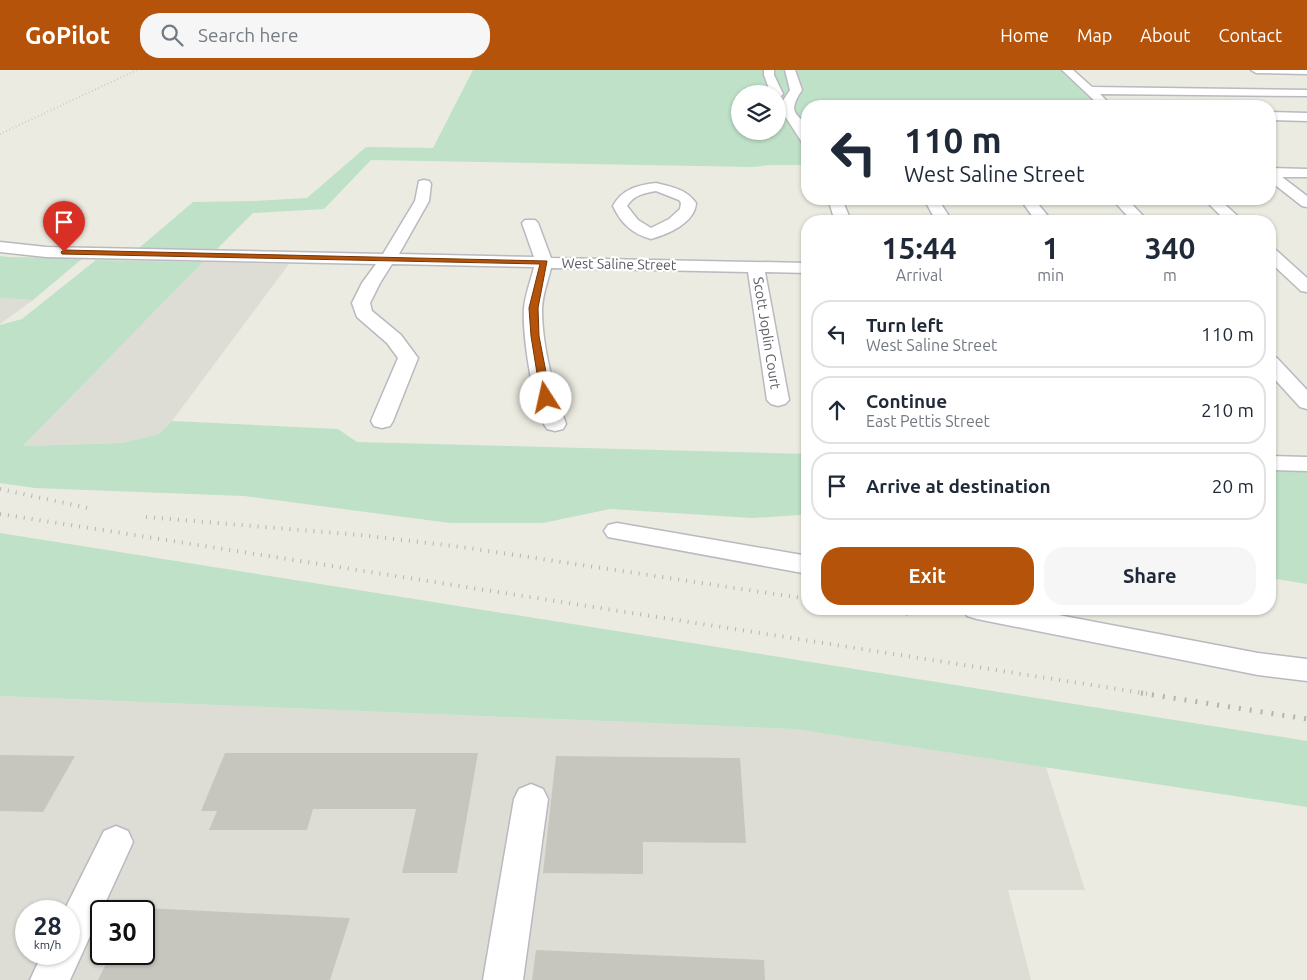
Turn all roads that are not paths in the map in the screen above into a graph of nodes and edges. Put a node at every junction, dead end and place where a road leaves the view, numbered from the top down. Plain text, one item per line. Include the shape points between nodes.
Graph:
1 (769, 70) edge
2 (790, 70) edge
3 (1066, 70) edge
4 (1256, 70) edge
5 (1307, 71) edge
6 (773, 85) edge
7 (1089, 90) junction
8 (1307, 93) edge
9 (1100, 100) edge
10 (788, 102) joint
11 (1276, 116) edge
12 (1307, 117) edge
13 (801, 131) edge
14 (1276, 173) edge
15 (1307, 173) edge
16 (1276, 178) edge
17 (424, 184) dead end
18 (1307, 203) edge
19 (1032, 205) edge
20 (1125, 205) edge
21 (1217, 205) edge
22 (1039, 215) edge
23 (1134, 215) edge
24 (1228, 215) edge
25 (530, 223) dead end
26 (651, 234) dead end
27 (0, 247) edge
28 (388, 258) junction
29 (1276, 258) edge
30 (544, 262) junction
31 (645, 265) junction
32 (756, 267) junction
33 (801, 268) edge
34 (1276, 279) edge
35 (1304, 281) edge
36 (1276, 369) edge
37 (778, 400) dead end
38 (1307, 403) edge
39 (382, 421) dead end
40 (555, 424) dead end
41 (1276, 463) edge
42 (1307, 464) edge
43 (617, 531) dead end
44 (801, 564) edge
45 (1008, 615) edge
46 (1307, 670) edge
47 (531, 799) dead end
48 (116, 842) dead end
49 (80, 918) edge
50 (57, 965) edge
51 (50, 980) edge
52 (503, 980) edge

1 - 6 street
2 - 10 street via 796,90
3 - 7 street
4 - 5 street
7 - 8 street
7 - 9 street
10 - 13 street via 789,113
11 - 12 street
14 - 15 street
16 - 18 street
17 - 28 street via 422,201
19 - 22 street
20 - 23 street
21 - 24 street
25 - 30 street
26 - 31 street
27 - 28 street, West Saline Street via 101,253
28 - 30 street, West Saline Street
28 - 39 street via 361,303 363,313 389,334 408,358
29 - 35 street
30 - 31 street, West Saline Street
30 - 40 street via 534,308 535,336 546,398
31 - 32 street, West Saline Street
32 - 33 street, West Saline Street
32 - 37 street, Scott Joplin Court
34 - 35 street
36 - 38 street
41 - 42 street
43 - 44 street
45 - 46 street via 1249,662
47 - 52 street
48 - 49 street
50 - 51 street

